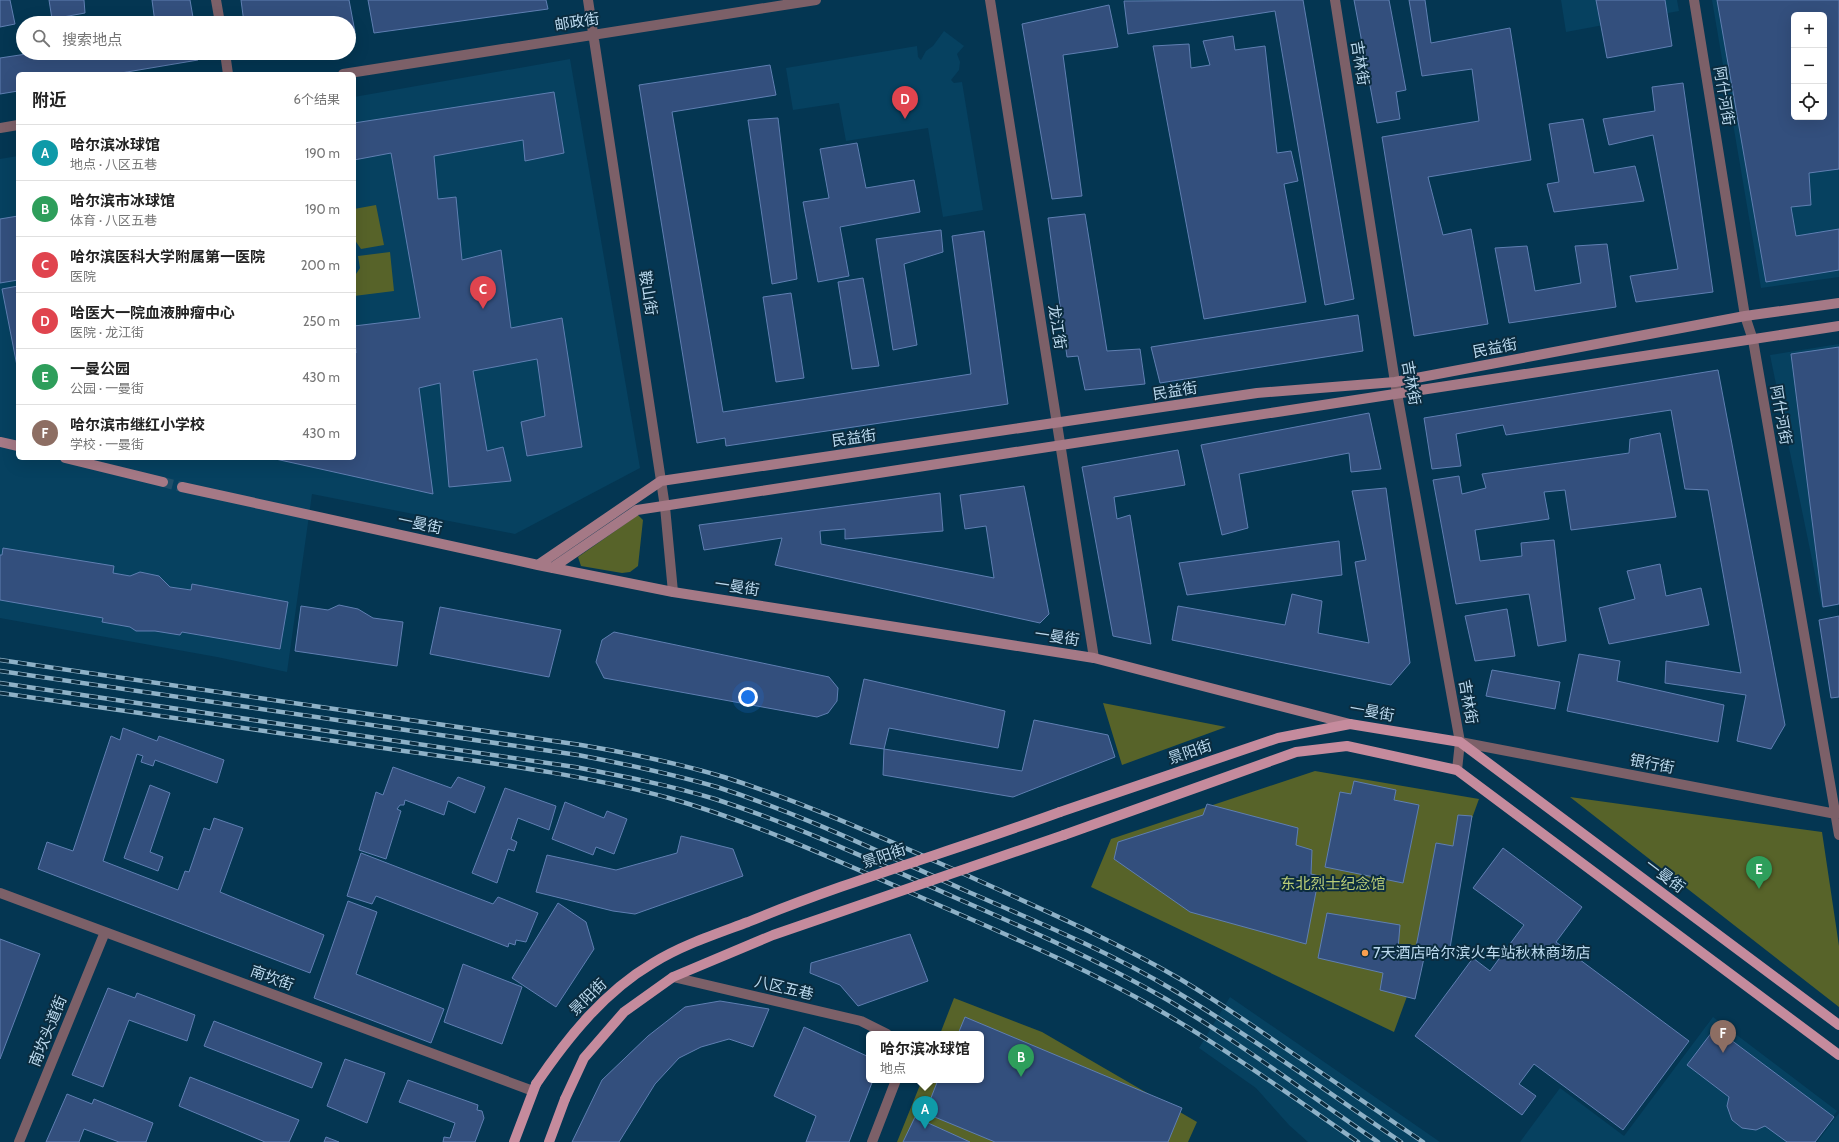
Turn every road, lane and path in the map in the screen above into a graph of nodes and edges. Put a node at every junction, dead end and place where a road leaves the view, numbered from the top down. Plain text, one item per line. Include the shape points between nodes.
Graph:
1 (216, 0) edge
2 (588, 0) edge
3 (816, 0) edge
4 (990, 0) edge
5 (1335, 0) edge
6 (1694, 0) edge
7 (219, 16) edge
8 (594, 35) junction
9 (226, 60) edge
10 (228, 72) edge
11 (356, 72) edge
12 (16, 125) edge
13 (0, 128) edge
14 (1839, 303) edge
15 (1745, 316) junction
16 (1839, 326) edge
17 (1753, 340) junction
18 (1395, 382) junction
19 (1398, 394) junction
20 (1057, 424) junction
21 (0, 442) edge
22 (1060, 445) junction
23 (16, 446) edge
24 (73, 460) edge
25 (661, 481) junction
26 (163, 482) tunnel mouth
27 (182, 487) tunnel mouth
28 (665, 507) junction
29 (538, 565) junction
30 (552, 568) junction
31 (673, 592) junction
32 (1094, 658) junction
33 (1350, 724) junction
34 (1460, 742) junction
35 (1457, 770) junction
36 (1838, 814) edge
37 (1839, 835) edge
38 (0, 893) edge
39 (105, 932) junction
40 (672, 977) junction
41 (1839, 1025) edge
42 (881, 1031) edge
43 (1839, 1054) edge
44 (895, 1083) edge
45 (535, 1087) junction
46 (19, 1142) edge
47 (514, 1142) edge
48 (549, 1142) edge
49 (872, 1142) edge

1 - 7 street
2 - 8 street, 鞍山街
3 - 8 street, 邮政街
4 - 20 street, 龙江街
5 - 18 street, 吉林街
6 - 15 street, 阿什河街
8 - 11 street, 邮政街
8 - 25 street, 鞍山街
9 - 10 street
12 - 13 street
14 - 15 main road, 民益街
15 - 17 street, 阿什河街
15 - 18 main road, 民益街
16 - 17 main road, 民益街
17 - 19 main road, 民益街
17 - 36 street, 阿什河街
18 - 19 street, 吉林街
18 - 20 main road, 民益街 via 1257,393
19 - 22 main road, 民益街
19 - 34 street, 吉林街
20 - 22 street, 龙江街
20 - 25 main road, 民益街
21 - 23 main road
22 - 28 main road, 民益街
22 - 32 street, 龙江街
24 - 26 main road
25 - 28 street, 鞍山街
25 - 29 main road, 民益街
27 - 29 main road, 一曼街
28 - 30 main road, 民益街 via 637,510
28 - 31 street, 鞍山街
29 - 30 main road, 一曼街
30 - 31 main road, 一曼街
31 - 32 main road, 一曼街
32 - 33 main road, 一曼街
33 - 34 main road, 一曼街
33 - 45 main road, 景阳街, bridge via 1278,738 800,900 678,950 653,963 611,994 592,1012 555,1057
34 - 35 street, 吉林街
34 - 36 street, 银行街
34 - 41 main road, 一曼街
35 - 40 main road, bridge via 1347,746 1296,752 772,935
35 - 43 main road
36 - 37 street, 阿什河街
38 - 39 street, 南坎街
39 - 45 street, 南坎街
39 - 46 street, 南坎头道街
40 - 42 street, 八区五巷 via 861,1021
40 - 48 main road, bridge via 624,1012 584,1058
44 - 49 street
45 - 47 main road, 景阳街

